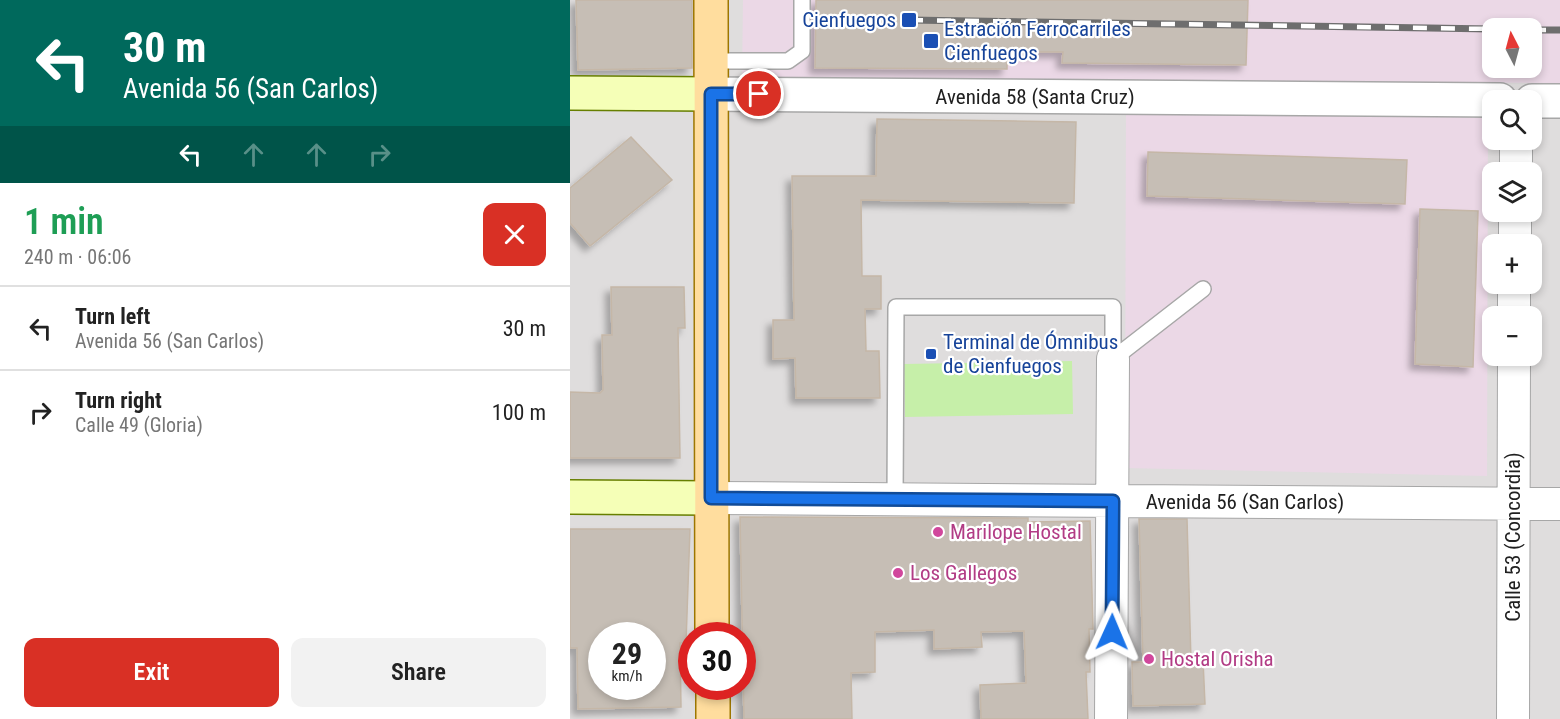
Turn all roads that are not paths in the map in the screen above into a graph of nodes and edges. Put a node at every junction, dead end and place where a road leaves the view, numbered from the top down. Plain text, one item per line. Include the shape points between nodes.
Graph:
1 (711, 0) edge
2 (802, 0) edge
3 (711, 61) junction
4 (570, 93) edge
5 (711, 94) junction
6 (1482, 100) edge
7 (1542, 101) edge
8 (1560, 101) edge
9 (1203, 288) dead end
10 (1113, 359) junction
11 (1514, 366) edge
12 (570, 497) edge
13 (711, 498) junction
14 (895, 500) junction
15 (1113, 501) junction
16 (1512, 504) junction
17 (1560, 504) edge
18 (712, 622) edge
19 (713, 700) edge
20 (713, 719) edge
21 (1111, 719) edge
22 (1513, 719) edge

1 - 3 main road
2 - 3 lane via 802,51 788,61
3 - 5 main road
4 - 5 main road, Avenida 58 (Santa Cruz)
5 - 6 street, Avenida 58 (Santa Cruz)
5 - 13 main road
7 - 8 street
9 - 10 lane
10 - 14 lane via 1113,307 896,307
10 - 15 street
11 - 16 street, Calle 53 (Concordia)
12 - 13 main road, Avenida 56 (San Carlos)
13 - 14 street, Avenida 56 (San Carlos)
13 - 18 main road
14 - 15 street, Avenida 56 (San Carlos)
15 - 16 street, Avenida 56 (San Carlos)
15 - 21 street
16 - 17 street, Avenida 56 (San Carlos)
16 - 22 street, Calle 53 (Concordia)
19 - 20 main road

